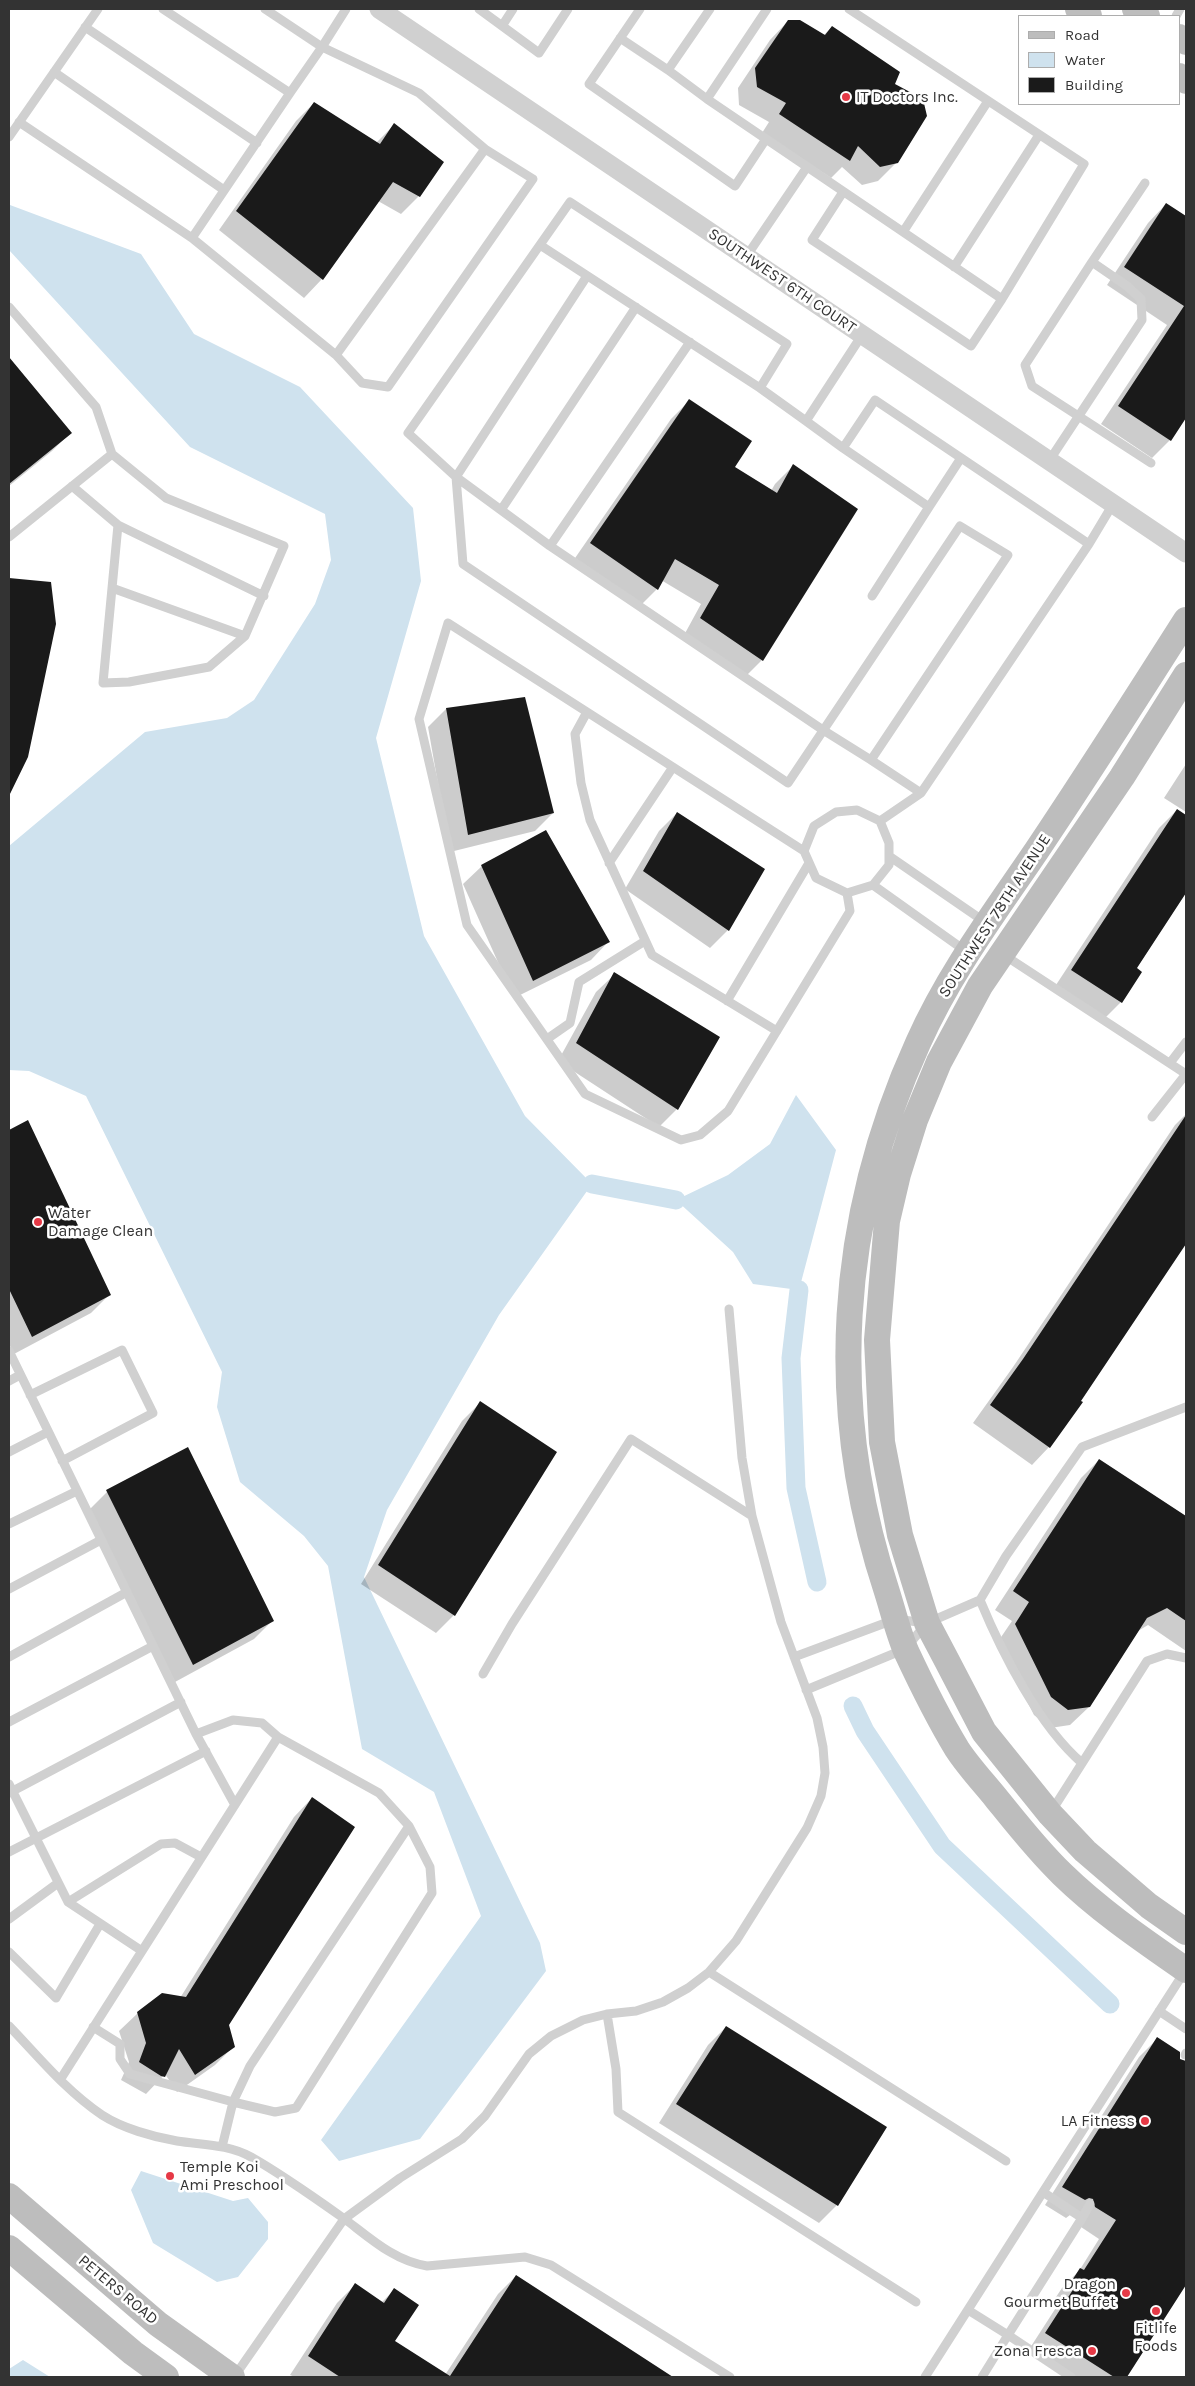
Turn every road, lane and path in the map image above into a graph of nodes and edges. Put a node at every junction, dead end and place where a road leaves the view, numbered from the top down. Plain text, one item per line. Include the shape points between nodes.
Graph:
1 (98, 9) edge
2 (163, 9) edge
3 (265, 9) edge
4 (346, 9) edge
5 (379, 9) edge
6 (479, 9) edge
7 (513, 9) edge
8 (568, 9) edge
9 (640, 9) edge
10 (710, 9) edge
11 (767, 9) edge
12 (849, 9) edge
13 (502, 26) junction
14 (85, 27) junction
15 (620, 38) junction
16 (322, 47) junction
17 (668, 70) junction
18 (54, 72) junction
19 (290, 93) junction
20 (707, 99) junction
21 (988, 101) junction
22 (19, 122) junction
23 (1039, 135) junction
24 (9, 137) edge
25 (766, 139) junction
26 (256, 143) junction
27 (485, 149) junction
28 (807, 167) junction
29 (1145, 183) dead end
30 (224, 190) junction
31 (843, 192) junction
32 (902, 232) junction
33 (192, 238) junction
34 (540, 245) junction
35 (746, 256) junction
36 (1092, 262) junction
37 (954, 267) junction
38 (587, 276) junction
39 (1002, 299) junction
40 (9, 307) edge
41 (636, 307) junction
42 (862, 335) junction
43 (690, 342) junction
44 (336, 354) junction
45 (760, 388) junction
46 (1078, 416) junction
47 (806, 421) junction
48 (843, 448) junction
49 (112, 454) junction
50 (961, 458) junction
51 (1048, 461) junction
52 (1151, 463) dead end
53 (456, 477) junction
54 (72, 486) junction
55 (1113, 504) junction
56 (929, 507) junction
57 (501, 510) junction
58 (118, 525) junction
59 (9, 537) edge
60 (1089, 544) junction
61 (550, 546) junction
62 (1186, 553) edge
63 (112, 588) junction
64 (264, 596) junction
65 (872, 596) dead end
66 (1186, 620) edge
67 (244, 636) junction
68 (1186, 675) edge
69 (587, 712) junction
70 (823, 730) junction
71 (871, 760) junction
72 (673, 767) junction
73 (921, 793) junction
74 (880, 821) junction
75 (804, 851) junction
76 (889, 856) junction
77 (609, 863) junction
78 (809, 863) junction
79 (873, 885) junction
80 (847, 893) junction
81 (1008, 893) junction
82 (987, 923) junction
83 (645, 941) junction
84 (968, 952) junction
85 (1003, 954) junction
86 (980, 986) junction
87 (728, 1001) junction
88 (777, 1031) junction
89 (547, 1040) junction
90 (1186, 1042) edge
91 (1170, 1063) junction
92 (1186, 1074) edge
93 (1152, 1117) dead end
94 (729, 1309) dead end
95 (9, 1351) edge
96 (20, 1375) junction
97 (9, 1381) edge
98 (30, 1395) junction
99 (1186, 1407) edge
100 (48, 1432) junction
101 (9, 1452) edge
102 (62, 1460) junction
103 (78, 1491) junction
104 (752, 1516) junction
105 (9, 1524) edge
106 (101, 1540) junction
107 (9, 1589) edge
108 (127, 1592) junction
109 (980, 1600) junction
110 (896, 1619) junction
111 (928, 1624) junction
112 (153, 1646) junction
113 (905, 1649) junction
114 (9, 1657) edge
115 (794, 1657) junction
116 (1186, 1658) edge
117 (483, 1674) dead end
118 (806, 1690) junction
119 (181, 1702) junction
120 (9, 1722) edge
121 (196, 1734) junction
122 (278, 1737) junction
123 (206, 1751) junction
124 (1082, 1763) junction
125 (10, 1790) edge
126 (235, 1805) junction
127 (1050, 1814) junction
128 (408, 1826) junction
129 (36, 1838) junction
130 (9, 1852) edge
131 (201, 1857) junction
132 (58, 1883) junction
133 (68, 1902) junction
134 (9, 1919) edge
135 (100, 1924) junction
136 (1186, 1932) edge
137 (142, 1951) junction
138 (9, 1952) edge
139 (1186, 1969) edge
140 (709, 1972) junction
141 (1158, 2012) junction
142 (607, 2014) junction
143 (9, 2026) edge
144 (93, 2027) junction
145 (1186, 2029) edge
146 (60, 2080) junction
147 (233, 2102) junction
148 (222, 2147) junction
149 (1006, 2161) dead end
150 (1043, 2192) junction
151 (9, 2196) edge
152 (1090, 2204) dead end
153 (1082, 2218) junction
154 (344, 2219) junction
155 (9, 2248) edge
156 (916, 2302) dead end
157 (968, 2310) junction
158 (1008, 2335) junction
159 (1065, 2376) edge
160 (166, 2377) edge
161 (233, 2377) edge
162 (730, 2377) edge
163 (925, 2377) edge
164 (982, 2377) edge

1 - 14 lane
2 - 19 lane
3 - 16 lane
4 - 16 lane
5 - 35 street, SOUTHWEST 6TH COURT
6 - 13 lane
7 - 13 lane
8 - 13 lane via 539,53
9 - 15 lane
10 - 17 lane
11 - 20 lane
12 - 21 lane
14 - 18 lane
14 - 26 lane
15 - 17 lane
15 - 25 lane via 589,84 735,186
16 - 19 lane
16 - 27 lane via 419,93
17 - 20 lane
18 - 22 lane
18 - 30 lane
19 - 26 lane
20 - 25 lane
21 - 23 lane
21 - 32 lane
22 - 24 lane
22 - 33 lane
23 - 37 lane
23 - 39 lane via 1084,164
25 - 28 lane
26 - 30 lane
27 - 44 lane
27 - 44 lane via 533,179 388,386 362,383
28 - 31 lane
28 - 35 lane
29 - 36 lane
30 - 33 lane
31 - 32 lane
31 - 39 lane via 812,240 971,346
32 - 37 lane
33 - 44 lane
34 - 38 lane
34 - 45 lane via 570,202 578,207 787,344
34 - 53 lane via 408,433
35 - 42 street, SOUTHWEST 6TH COURT
36 - 46 lane via 1128,286 1141,299 1142,320
36 - 46 lane via 1025,365 1032,386
37 - 39 lane
38 - 41 lane
38 - 53 lane
40 - 49 lane via 96,408
41 - 43 lane
41 - 57 lane
42 - 47 lane
42 - 51 street, SOUTHWEST 6TH COURT
43 - 45 lane
43 - 61 lane
45 - 47 lane
46 - 51 lane
46 - 52 lane
47 - 48 lane
48 - 50 lane via 875,400
48 - 56 lane
49 - 54 lane
49 - 64 lane via 166,498 284,546
50 - 56 lane
50 - 60 lane
51 - 55 street, SOUTHWEST 6TH COURT
53 - 57 lane
53 - 70 lane via 463,564 788,784
54 - 58 lane
54 - 59 lane
55 - 60 lane
55 - 62 street, SOUTHWEST 6TH COURT
56 - 65 lane
57 - 61 lane
58 - 63 lane
58 - 64 lane
60 - 73 lane
61 - 70 lane
63 - 67 lane
63 - 67 lane via 103,683 129,682 209,667
64 - 67 lane
66 - 81 street, SOUTHWEST 78TH AVENUE
68 - 85 street, SOUTHWEST 78TH AVENUE
69 - 72 lane
69 - 77 lane via 575,734 581,783 590,820
69 - 89 lane via 448,623 419,720 467,925
70 - 71 lane
70 - 71 lane via 960,526 1008,555
71 - 73 lane
72 - 75 lane
72 - 77 lane
73 - 74 lane
74 - 75 lane via 857,810 836,812 814,826
74 - 76 lane via 889,843
75 - 78 lane
76 - 79 lane via 889,865
76 - 82 lane
77 - 83 lane
78 - 80 lane via 816,878
78 - 87 lane
79 - 80 lane
79 - 84 lane
80 - 88 lane via 850,911
81 - 82 street, SOUTHWEST 78TH AVENUE
81 - 85 street
82 - 84 street, SOUTHWEST 78TH AVENUE
82 - 86 street
83 - 87 lane via 652,955
83 - 89 lane via 579,982 570,1023
84 - 110 street, SOUTHWEST 78TH AVENUE via 946,985 917,1043 888,1117 860,1226 850,1298 847,1360 852,1445 871,1543
85 - 86 street, SOUTHWEST 78TH AVENUE
85 - 91 lane
86 - 111 street, SOUTHWEST 78TH AVENUE via 939,1062 915,1120 898,1174 887,1222 877,1340 882,1442 900,1535
87 - 88 lane
88 - 89 lane via 728,1112 700,1136 681,1140 585,1094
90 - 91 lane
91 - 92 lane
92 - 93 lane
94 - 104 lane via 742,1458
95 - 96 lane
96 - 97 lane
96 - 98 lane
98 - 100 lane
98 - 102 lane via 122,1350 153,1413
99 - 109 lane via 1082,1447 1006,1556
100 - 101 lane
100 - 102 lane
102 - 103 lane
103 - 105 lane
103 - 106 lane
104 - 115 lane
104 - 117 lane via 631,1439
106 - 107 lane
106 - 108 lane
108 - 112 lane
108 - 114 lane
109 - 111 lane
109 - 124 lane via 1034,1705 1070,1753
110 - 111 lane
110 - 113 street, SOUTHWEST 78TH AVENUE
110 - 115 lane
111 - 113 lane
111 - 127 street, SOUTHWEST 78TH AVENUE via 984,1732
112 - 119 lane
112 - 120 lane
113 - 118 lane
113 - 139 street, SOUTHWEST 78TH AVENUE via 958,1750 1025,1834 1063,1875 1129,1931
115 - 118 lane
116 - 124 lane via 1167,1654 1147,1662
118 - 140 lane via 824,1746 825,1773 821,1796 807,1828 736,1941
119 - 121 lane
119 - 125 lane
121 - 122 lane via 233,1720 262,1723
121 - 123 lane
122 - 126 lane
122 - 128 lane via 379,1793
123 - 126 lane
123 - 129 lane
124 - 127 lane
125 - 129 lane
126 - 131 lane
127 - 136 street, SOUTHWEST 78TH AVENUE via 1085,1852
128 - 147 lane via 250,2066
128 - 147 lane via 430,1868 432,1893 302,2100 296,2108 275,2112
129 - 130 lane
129 - 132 lane
131 - 133 lane via 175,1843 161,1844
131 - 137 lane
132 - 133 lane
132 - 134 lane
133 - 135 lane
135 - 137 lane
135 - 138 lane via 56,1998
137 - 144 lane
139 - 141 lane
140 - 142 lane via 663,2002 636,2011
140 - 149 lane
141 - 145 lane
141 - 150 lane
142 - 154 lane via 583,2020 551,2036 529,2054 485,2116 462,2139 400,2178
142 - 156 lane via 616,2069 618,2112
143 - 146 lane
144 - 146 lane
144 - 147 lane via 120,2044 120,2059 130,2074
146 - 148 lane via 81,2100 128,2128 174,2140
147 - 148 lane
148 - 154 lane via 250,2156
150 - 153 lane
150 - 157 lane
151 - 161 street, PETERS ROAD via 158,2324
152 - 153 lane
153 - 158 lane
154 - 161 lane
154 - 162 lane via 411,2264 427,2266 525,2257 551,2264
155 - 160 street
157 - 158 lane
157 - 163 lane
158 - 159 lane
158 - 164 lane

